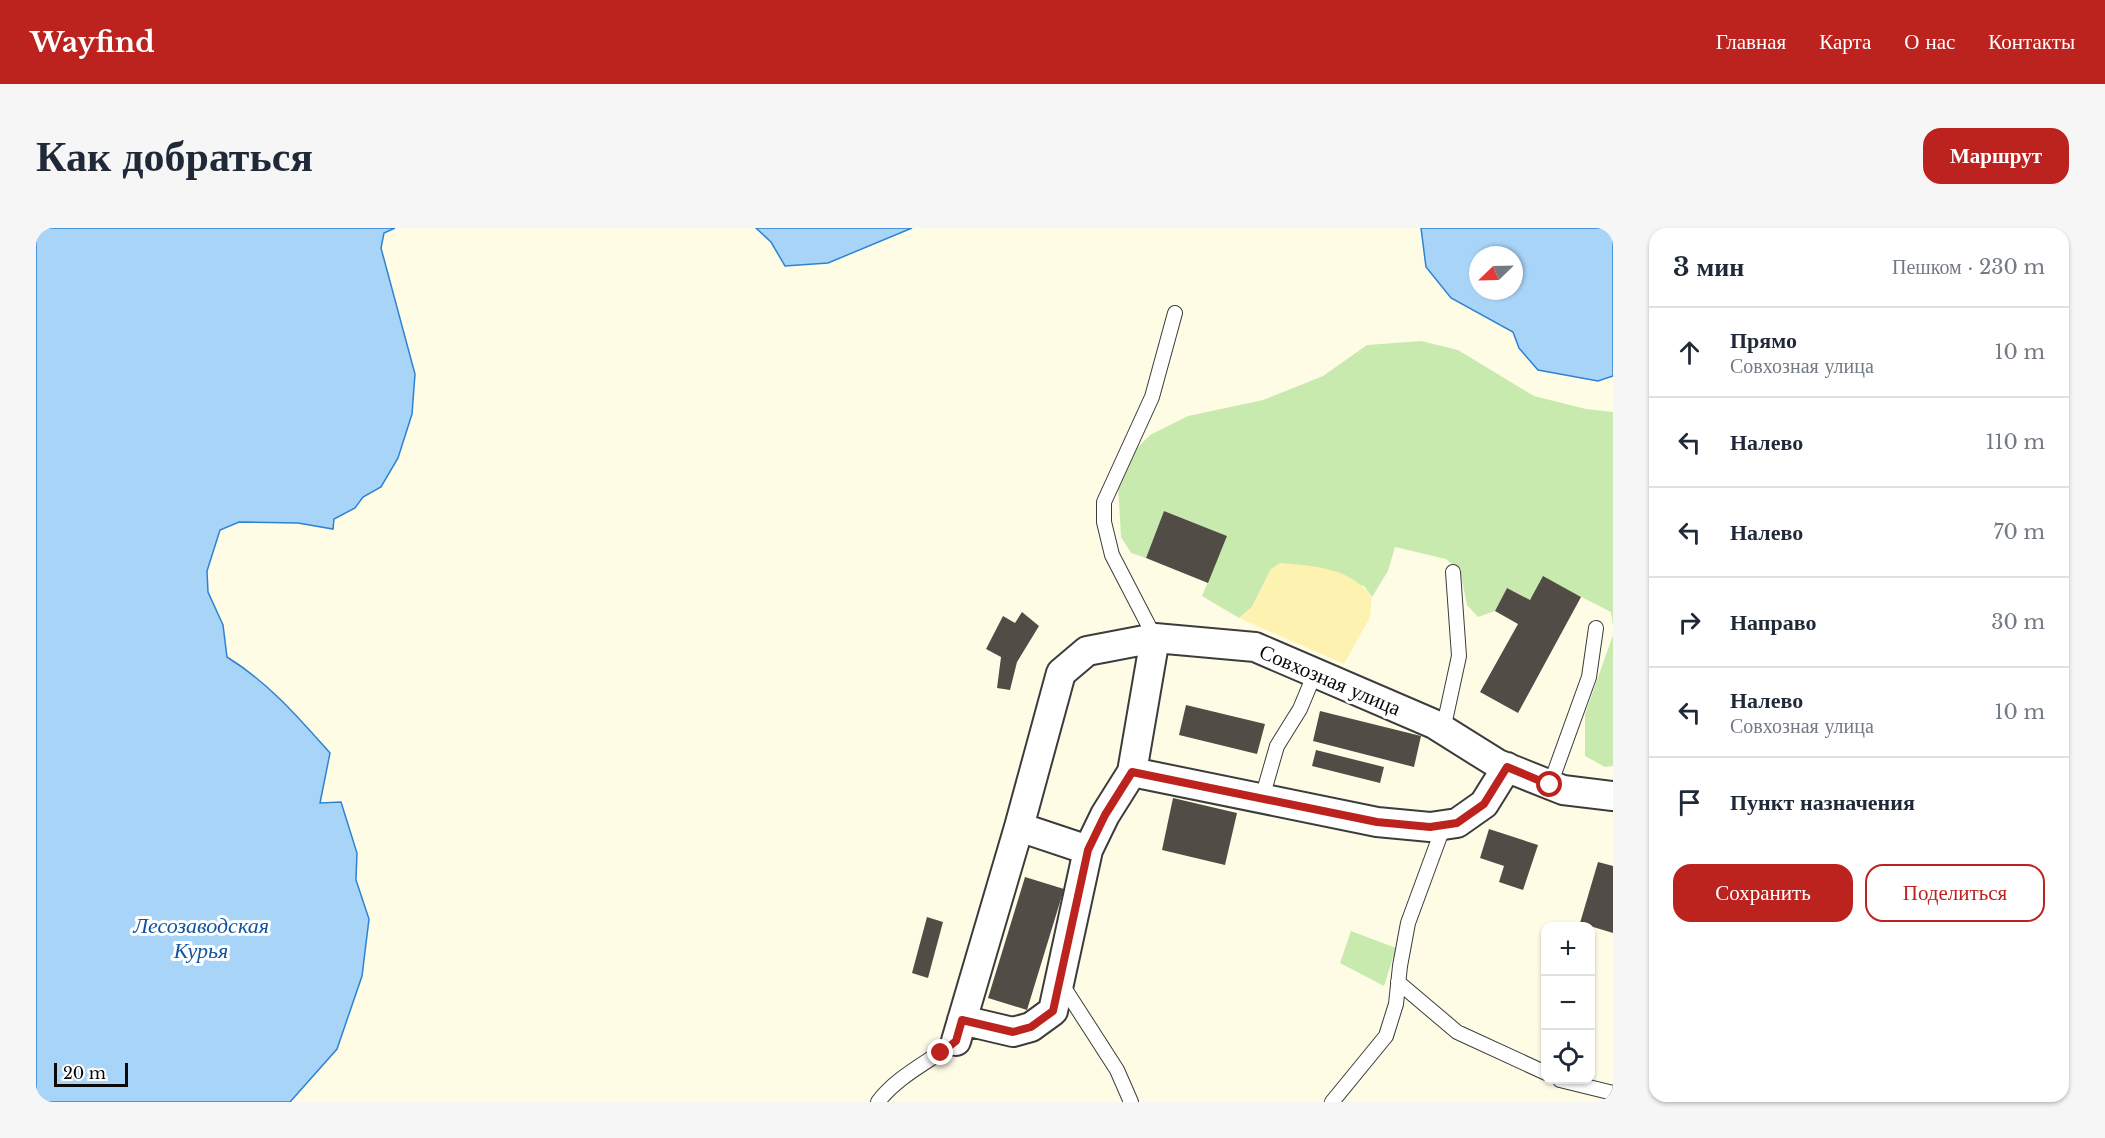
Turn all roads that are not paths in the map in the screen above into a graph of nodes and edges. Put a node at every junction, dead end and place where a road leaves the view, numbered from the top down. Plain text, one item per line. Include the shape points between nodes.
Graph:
1 (1175, 313) dead end
2 (1453, 572) dead end
3 (1596, 628) dead end
4 (1155, 638) junction
5 (1315, 673) junction
6 (1443, 729) junction
7 (1507, 767) junction
8 (1132, 772) junction
9 (1550, 785) junction
10 (1613, 796) edge
11 (1262, 798) junction
12 (1444, 825) junction
13 (1019, 827) junction
14 (1088, 850) junction
15 (1060, 981) junction
16 (1398, 982) junction
17 (959, 1030) junction
18 (1541, 1071) edge
19 (1576, 1084) edge
20 (1613, 1093) edge
21 (878, 1102) edge
22 (1131, 1102) edge
23 (1332, 1102) edge

1 - 4 lane via 1152,397 1104,502 1112,555
2 - 6 lane via 1459,656
3 - 9 lane via 1589,677
4 - 5 street, Совхозная улица via 1255,647
4 - 8 street
4 - 13 street, Совхозная улица via 1087,651 1061,673
5 - 6 street, Совхозная улица
5 - 11 lane via 1300,709 1277,746
6 - 7 street, Совхозная улица
7 - 9 street, Совхозная улица
7 - 12 street via 1484,804 1457,823
8 - 11 street
8 - 14 street
9 - 10 street, Совхозная улица
11 - 12 street via 1377,822
12 - 16 lane via 1408,924
13 - 14 street
13 - 17 street, Совхозная улица
14 - 15 street
15 - 17 street via 1053,1011 1031,1027 1013,1032
15 - 22 lane via 1117,1070
16 - 18 lane via 1456,1032
16 - 23 lane via 1386,1036
17 - 21 lane
19 - 20 lane

